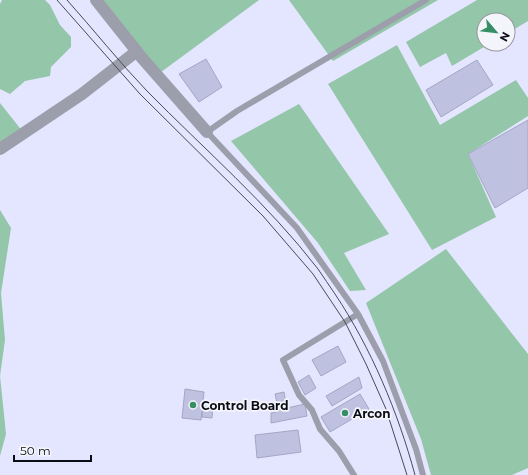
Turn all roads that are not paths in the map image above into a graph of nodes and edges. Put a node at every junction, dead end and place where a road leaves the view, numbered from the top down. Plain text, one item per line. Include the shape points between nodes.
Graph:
1 (96, 0) edge
2 (426, 0) edge
3 (137, 51) junction
4 (207, 132) junction
5 (0, 149) edge
6 (358, 314) junction
7 (354, 475) edge
8 (423, 475) edge

1 - 3 street
2 - 4 lane via 237,111
3 - 4 street
3 - 5 street via 82,94
4 - 6 lane via 297,228
6 - 7 lane via 283,360 299,395 312,410 320,429 339,451
6 - 8 lane via 383,361 416,449

